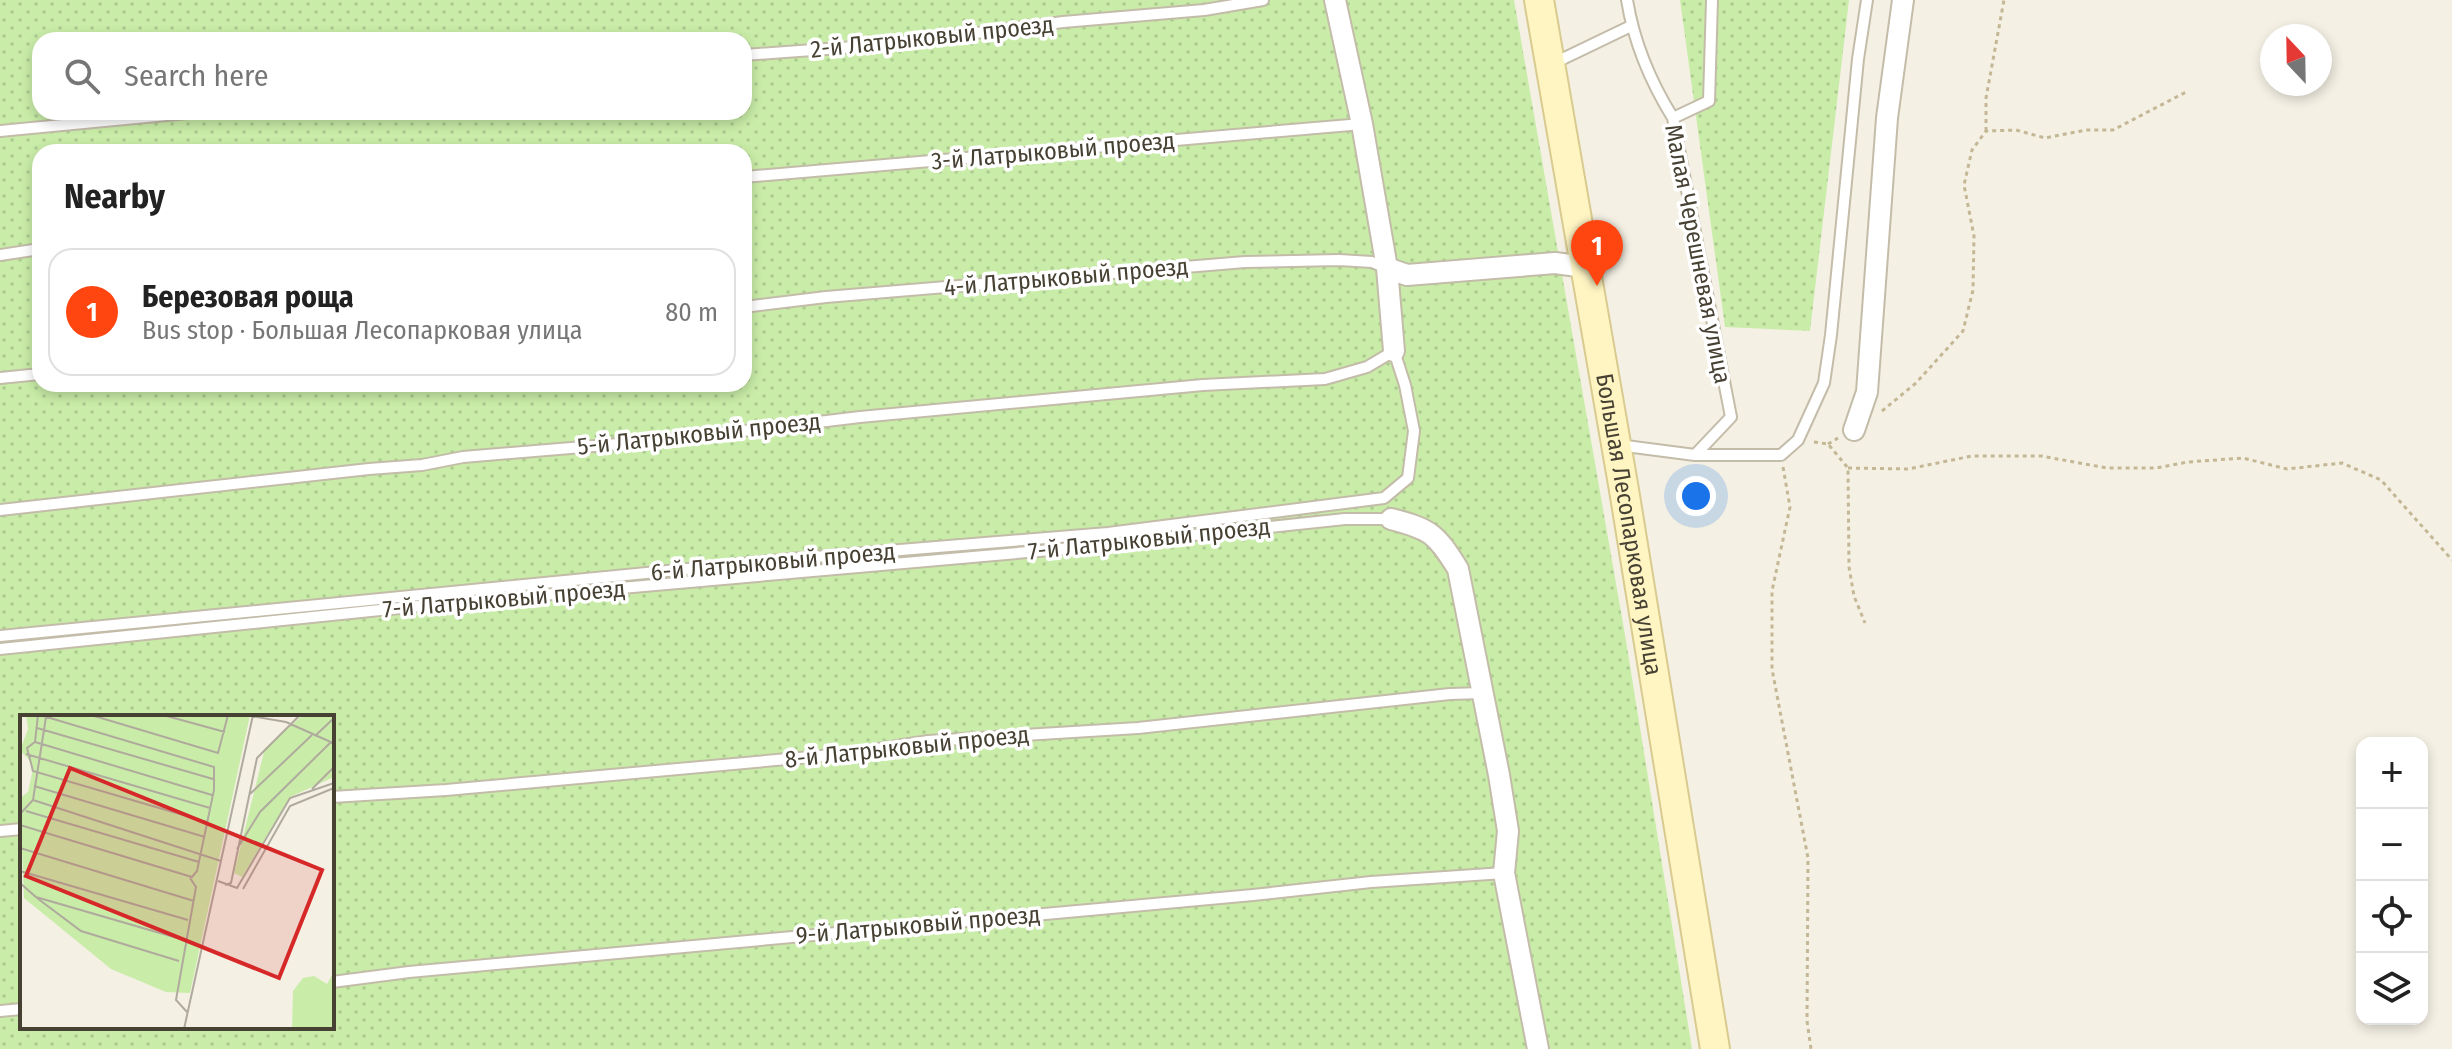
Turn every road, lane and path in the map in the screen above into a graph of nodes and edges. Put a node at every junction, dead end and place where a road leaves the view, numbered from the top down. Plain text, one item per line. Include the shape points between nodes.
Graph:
1 (1263, 0) edge
2 (1335, 0) edge
3 (1539, 0) edge
4 (1627, 0) edge
5 (1712, 0) edge
6 (1867, 0) edge
7 (1903, 0) edge
8 (2004, 0) edge
9 (1631, 26) junction
10 (752, 54) edge
11 (1551, 65) junction
12 (2188, 91) dead end
13 (1673, 118) junction
14 (115, 120) edge
15 (1362, 124) junction
16 (0, 131) edge
17 (1986, 131) junction
18 (752, 176) edge
19 (32, 250) edge
20 (0, 255) edge
21 (1585, 267) junction
22 (1387, 268) junction
23 (752, 306) edge
24 (1394, 351) junction
25 (32, 375) edge
26 (0, 378) edge
27 (1854, 430) junction
28 (1798, 440) junction
29 (1828, 444) junction
30 (1616, 445) junction
31 (1695, 455) junction
32 (1781, 455) junction
33 (1848, 468) junction
34 (0, 510) edge
35 (1391, 519) joint
36 (2452, 560) edge
37 (1865, 623) dead end
38 (0, 636) edge
39 (0, 649) edge
40 (1482, 693) junction
41 (334, 797) edge
42 (20, 829) edge
43 (0, 831) edge
44 (1504, 873) junction
45 (334, 982) edge
46 (20, 1009) edge
47 (0, 1011) edge
48 (1538, 1049) edge
49 (1715, 1049) edge
50 (1811, 1049) edge

1 - 10 lane, 2-й Латрыковый проезд via 881,45
2 - 15 street
3 - 11 main road, Большая Лесопарковая улица
4 - 9 lane, Малая Черешневая улица
5 - 13 lane via 1709,101
6 - 28 lane via 1824,383
7 - 27 street via 1887,118 1867,392
8 - 17 path via 1986,98
9 - 11 lane
9 - 13 lane, Малая Черешневая улица via 1652,85
11 - 21 main road, Большая Лесопарковая улица
12 - 17 path via 2113,130 2045,138 2016,130
13 - 31 lane, Малая Черешневая улица via 1731,417
14 - 16 lane
15 - 18 lane, 3-й Латрыковый проезд
15 - 22 street
17 - 27 path via 1972,150 1964,185 1974,236 1973,290 1963,331 1916,383
19 - 20 lane
21 - 22 street via 1555,263 1407,275
21 - 30 main road, Большая Лесопарковая улица
22 - 23 lane, 4-й Латрыковый проезд via 1339,260 1245,262
22 - 24 street
24 - 34 lane, 5-й Латрыковый проезд via 1367,367 1325,379 860,417
24 - 38 lane, 6-й Латрыковый проезд via 1414,431 1408,478 1384,498 1108,533
25 - 26 lane
27 - 29 path
28 - 29 path
28 - 32 lane
29 - 33 path
30 - 31 lane
30 - 49 main road, Большая Лесопарковая улица
31 - 32 lane
32 - 50 path via 1790,507 1772,591 1772,669 1808,858
33 - 36 path via 1908,469 1972,456 2041,456 2107,468 2243,458 2287,469 2342,463 2381,480
33 - 37 path via 1849,567
35 - 39 lane, 7-й Латрыковый проезд via 1345,519
35 - 40 street via 1419,526 1439,539 1458,569
40 - 41 lane, 8-й Латрыковый проезд
40 - 44 street via 1508,831
42 - 43 lane
44 - 45 lane, 9-й Латрыковый проезд
44 - 48 street
46 - 47 lane

